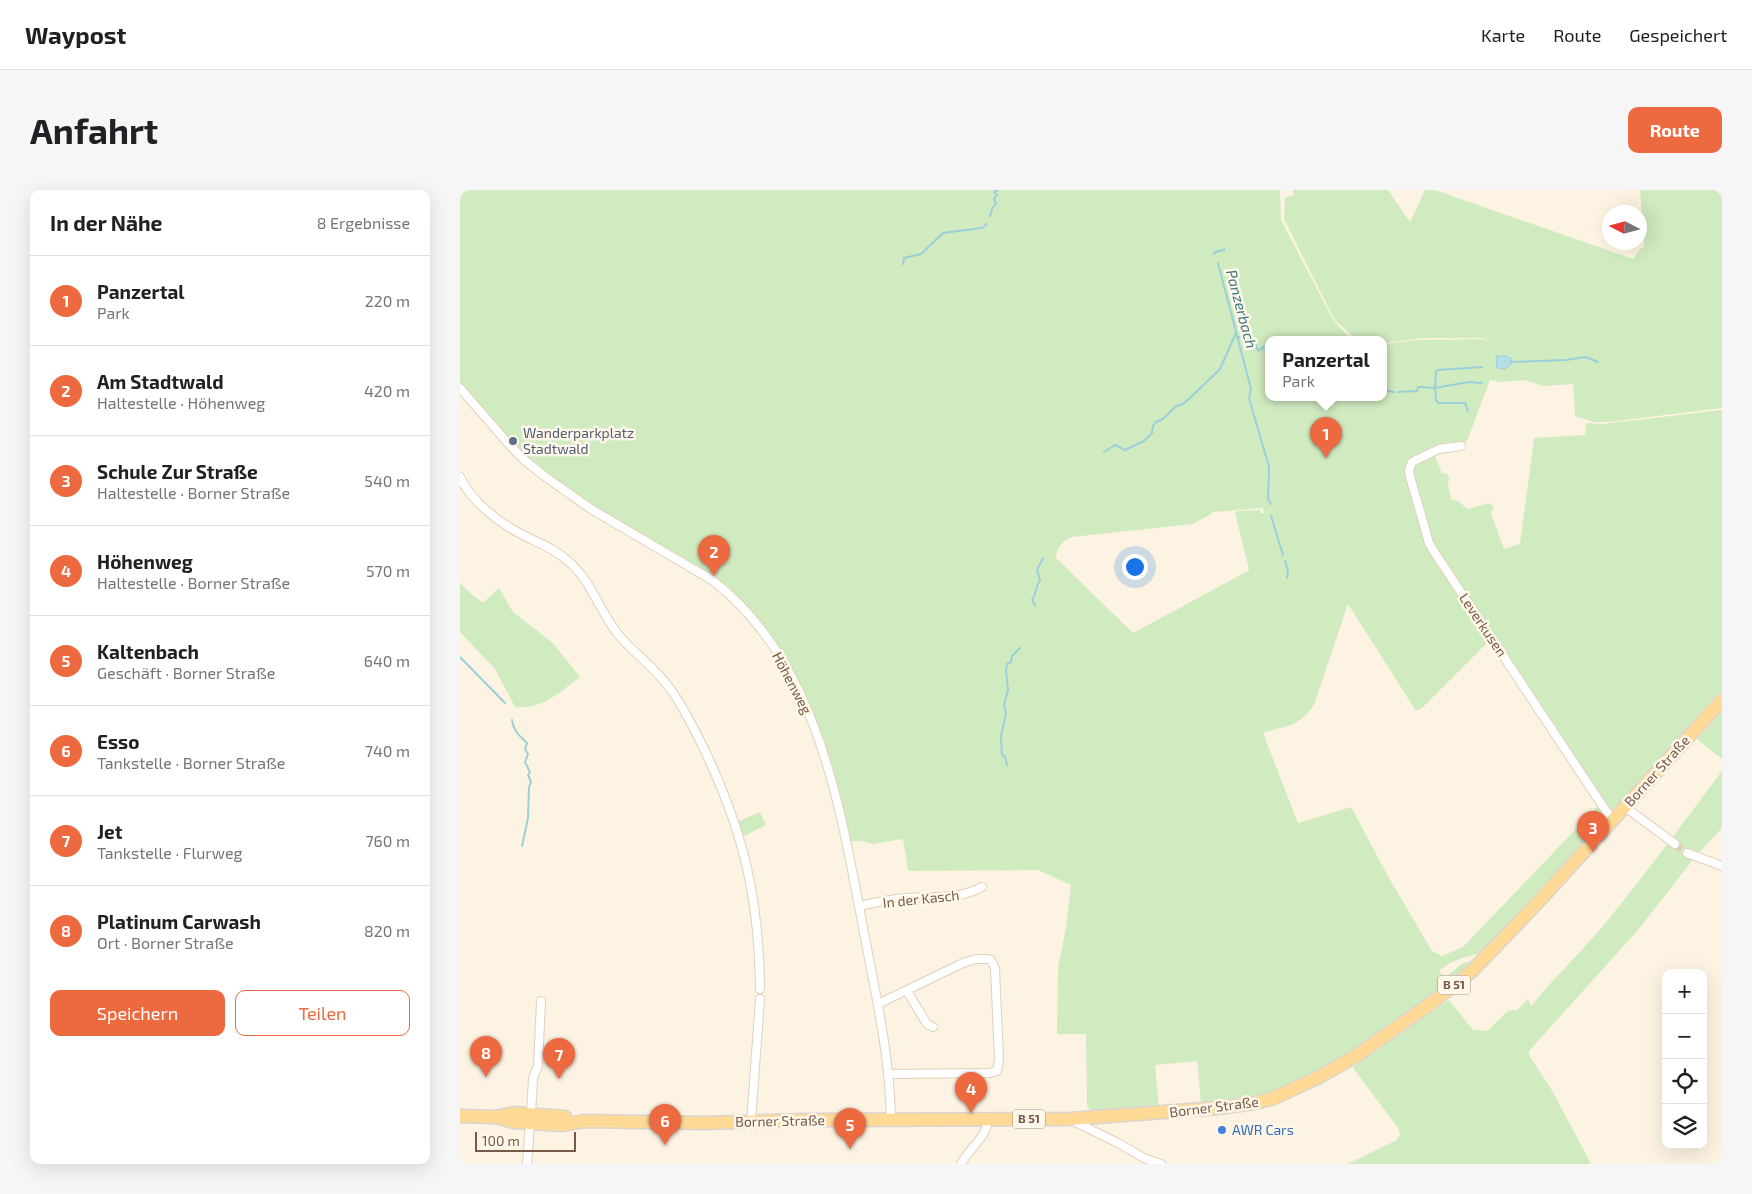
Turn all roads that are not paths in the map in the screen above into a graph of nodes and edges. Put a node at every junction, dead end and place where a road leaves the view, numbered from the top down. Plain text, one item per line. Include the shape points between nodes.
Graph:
1 (460, 388) edge
2 (1461, 446) dead end
3 (460, 477) edge
4 (1722, 700) edge
5 (1624, 807) junction
6 (1612, 820) junction
7 (1676, 844) tunnel mouth
8 (1687, 852) tunnel mouth
9 (1722, 866) edge
10 (982, 887) dead end
11 (859, 906) junction
12 (760, 989) dead end
13 (907, 991) junction
14 (760, 999) dead end
15 (541, 1001) dead end
16 (878, 1004) junction
17 (933, 1027) dead end
18 (888, 1074) junction
19 (460, 1116) edge
20 (531, 1118) junction
21 (988, 1119) junction
22 (1070, 1119) junction
23 (891, 1120) junction
24 (751, 1122) junction
25 (527, 1164) edge
26 (960, 1164) edge
27 (1161, 1164) edge

1 - 11 street, Höhenweg via 506,441 547,478 591,509 712,580 763,632 802,699 823,748 836,793
2 - 6 street, Leverkusen via 1439,449 1410,466 1429,543
3 - 12 street via 494,516 550,548 574,567 617,632 637,656 664,680 681,705 721,786 749,870 757,921
4 - 5 main road, Borner Straße / B 51
5 - 6 main road, Borner Straße / B 51
5 - 7 street
6 - 22 main road, Borner Straße / B 51 via 1472,971 1406,1022 1330,1071 1282,1095 1255,1103
8 - 9 street
10 - 11 street, In der Kasch via 971,894 904,898
11 - 16 street, Höhenweg
13 - 16 street
13 - 17 street via 926,1022
13 - 18 street via 963,963 991,960 995,968 999,1067 990,1073
14 - 24 street
15 - 20 street via 538,1066 533,1078
16 - 18 street, Höhenweg
18 - 23 street, Höhenweg
19 - 20 main road, Borner Straße / B 51 via 496,1117 514,1122
20 - 24 main road, Borner Straße / B 51 via 562,1124
20 - 25 street
21 - 22 main road, Borner Straße / B 51
21 - 23 main road, Borner Straße / B 51
21 - 26 street via 985,1134
22 - 27 street
23 - 24 main road, Borner Straße / B 51

